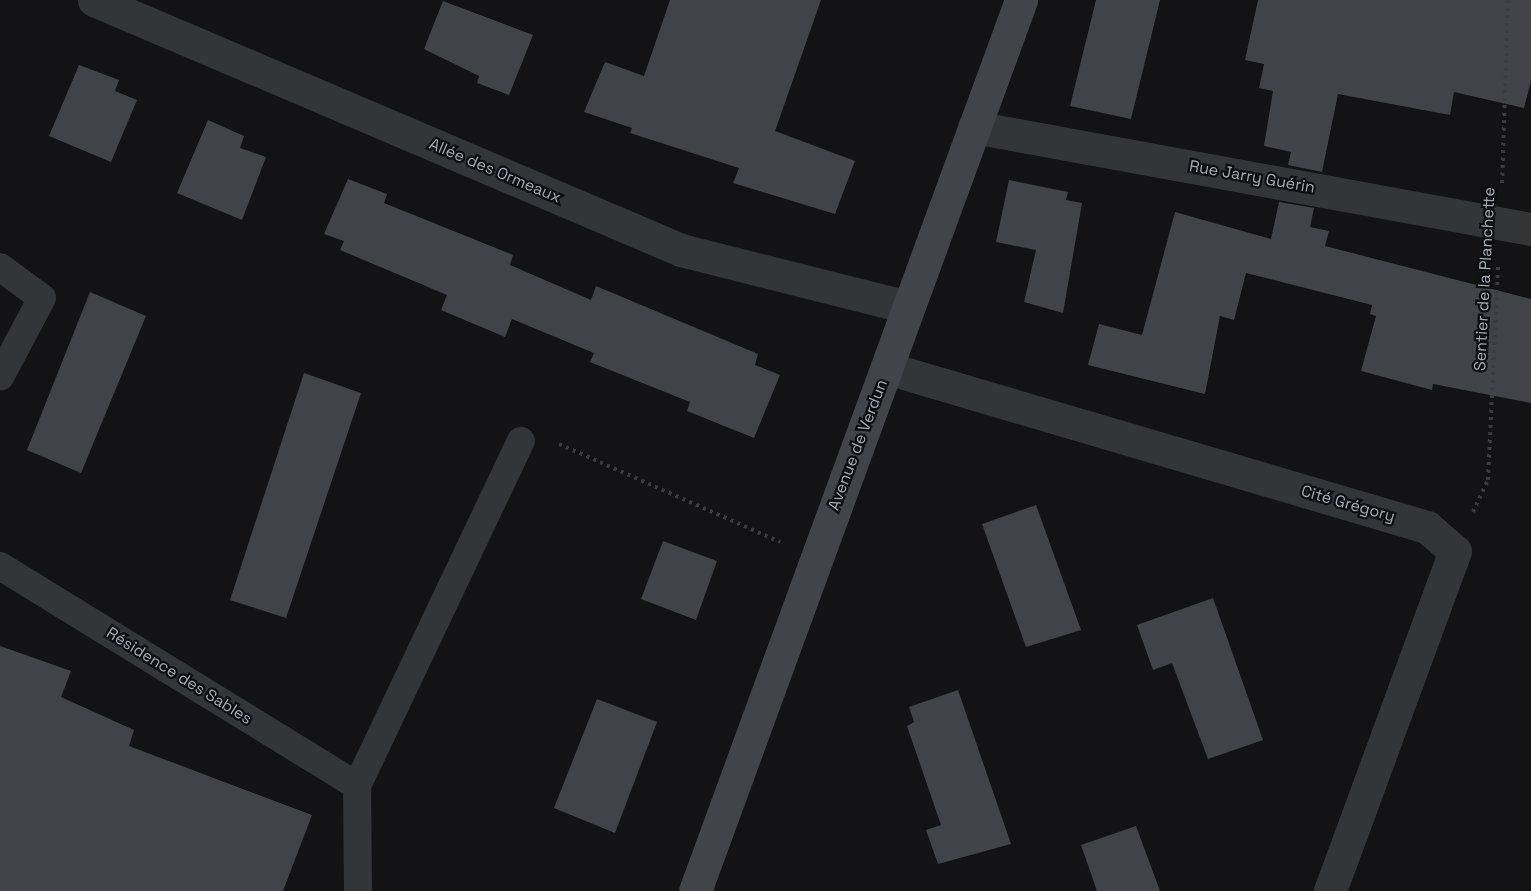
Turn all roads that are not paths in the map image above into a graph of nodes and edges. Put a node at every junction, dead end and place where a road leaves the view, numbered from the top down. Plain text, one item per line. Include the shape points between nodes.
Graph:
1 (94, 0) edge
2 (1021, 0) edge
3 (974, 126) junction
4 (1516, 226) edge
5 (0, 267) edge
6 (908, 306) junction
7 (887, 368) junction
8 (0, 377) edge
9 (521, 441) road end
10 (0, 566) edge
11 (357, 786) junction
12 (358, 891) edge
13 (695, 891) edge
14 (1330, 891) edge

1 - 6 street, Allée des Ormeaux via 681,250
2 - 3 street, Avenue de Verdun
3 - 4 street, Rue Jarry Guérin
3 - 6 street, Avenue de Verdun
5 - 8 lane via 42,298
6 - 7 street, Avenue de Verdun
7 - 13 street, Avenue de Verdun
7 - 14 street, Cité Grégory via 1427,527 1455,551
9 - 11 lane
10 - 11 lane, Résidence des Sables
11 - 12 lane

